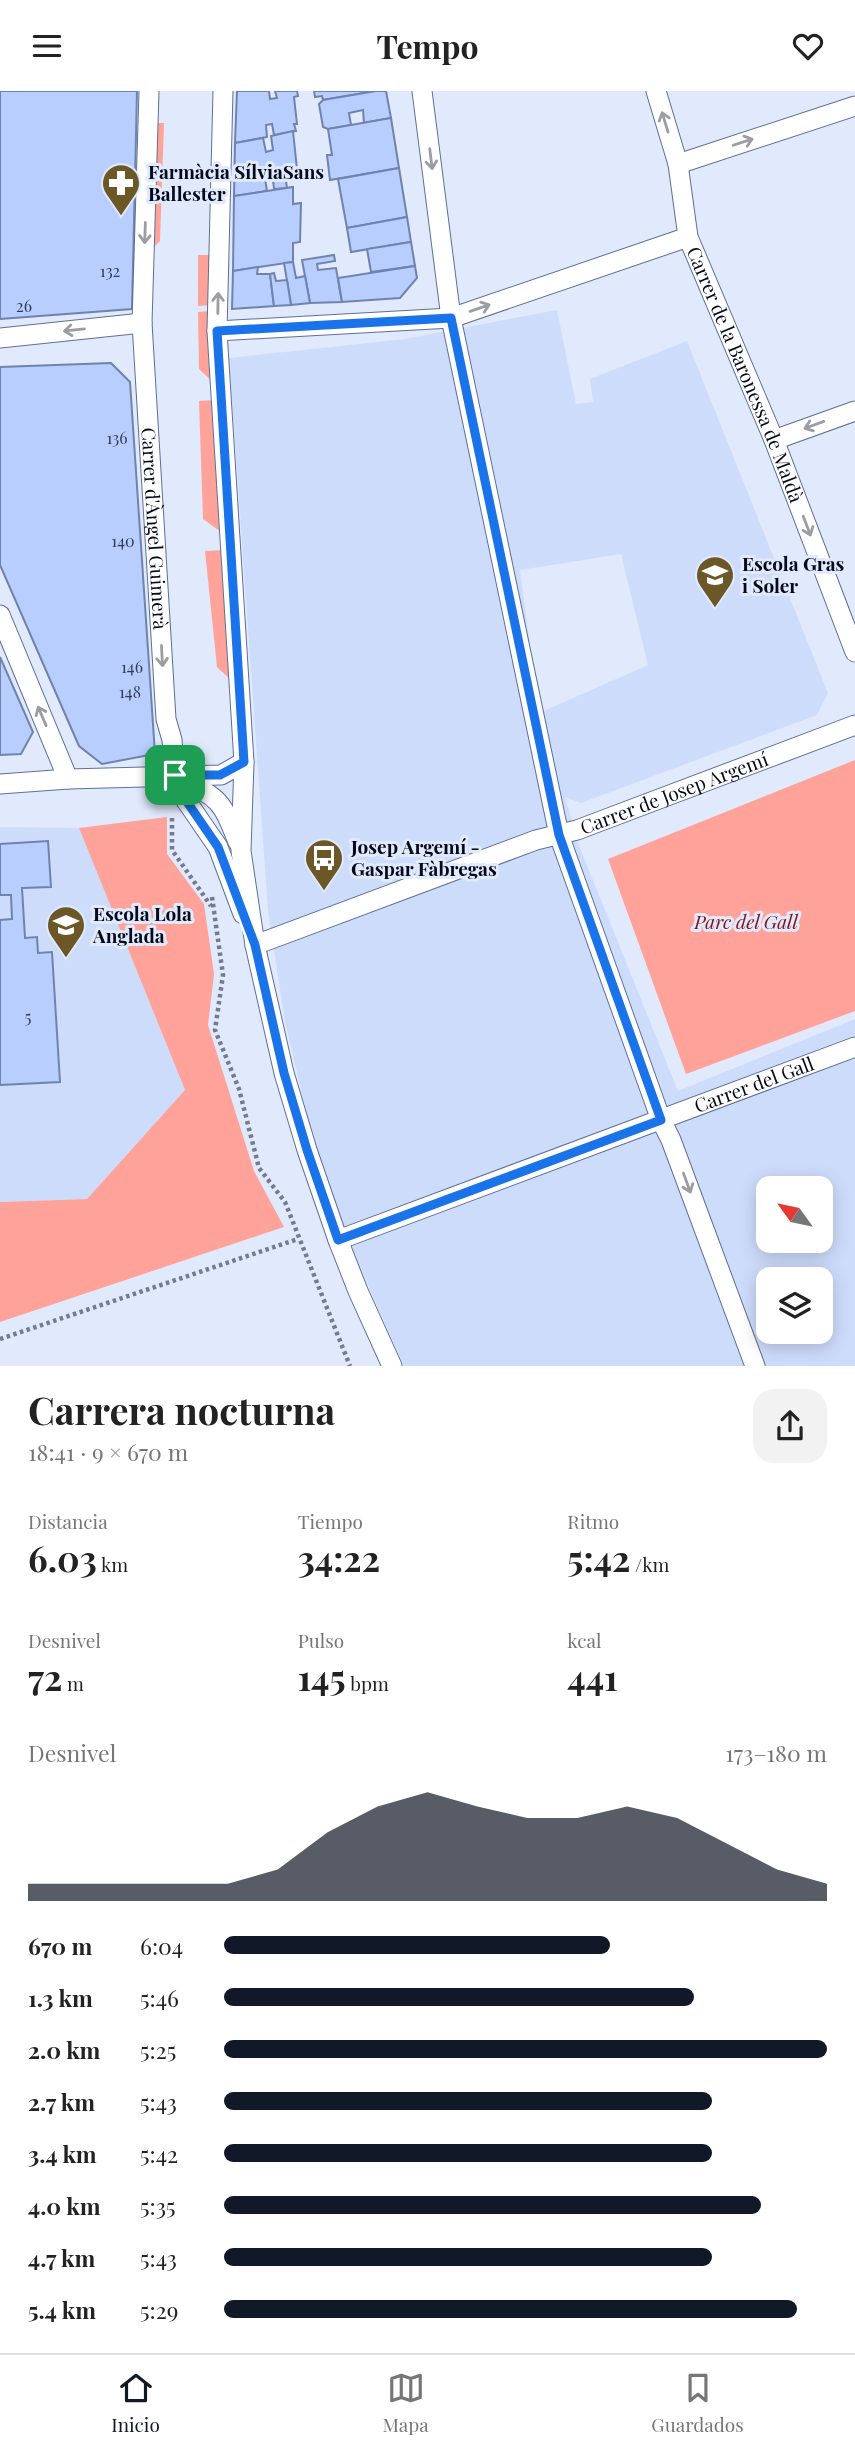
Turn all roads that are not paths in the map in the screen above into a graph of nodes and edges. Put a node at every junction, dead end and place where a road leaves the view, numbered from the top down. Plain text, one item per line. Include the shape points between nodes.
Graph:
1 (149, 91) edge
2 (223, 91) edge
3 (422, 91) edge
4 (656, 91) edge
5 (855, 106) edge
6 (678, 164) junction
7 (688, 237) junction
8 (451, 318) junction
9 (142, 323) junction
10 (217, 331) junction
11 (0, 338) edge
12 (855, 411) edge
13 (774, 440) junction
14 (0, 615) edge
15 (855, 652) edge
16 (855, 725) edge
17 (244, 762) junction
18 (175, 775) junction
19 (68, 779) junction
20 (0, 784) edge
21 (559, 835) junction
22 (241, 851) junction
23 (255, 945) junction
24 (855, 1048) edge
25 (661, 1120) junction
26 (338, 1240) junction
27 (392, 1366) edge
28 (755, 1366) edge

1 -> 9 street, Carrer d'Àngel Guimerà
10 -> 2 street, Carrer d'Àngel Guimerà
3 -> 8 street
6 -> 4 street, Carrer de la Baronessa de Maldà
6 -> 5 street
6 - 7 street, Carrer de la Baronessa de Maldà
8 -> 7 street
7 - 13 street, Carrer de la Baronessa de Maldà
8 - 10 street
8 - 21 street
9 -> 11 street
9 -> 18 street, Carrer d'Àngel Guimerà via 166,719
10 - 17 street, Carrer d'Àngel Guimerà
12 -> 13 street
13 -> 15 street, Carrer de la Baronessa de Maldà
19 -> 14 street
16 - 21 street, Carrer de Josep Argemí
17 - 18 street via 220,775
17 - 22 street, Carrer d'Àngel Guimerà
18 - 19 street
18 - 22 street via 225,807
18 - 23 street, Carrer d'Àngel Guimerà via 185,799 218,847
19 - 20 street
21 - 23 street, Carrer de Josep Argemí
21 - 25 street
22 - 23 street, Carrer d'Àngel Guimerà
23 - 26 street, Carrer d'Àngel Guimerà via 284,1073
24 - 25 street, Carrer del Gall
25 - 26 street, Carrer del Gall
25 -> 28 street
26 - 27 street, Carrer d'Àngel Guimerà

